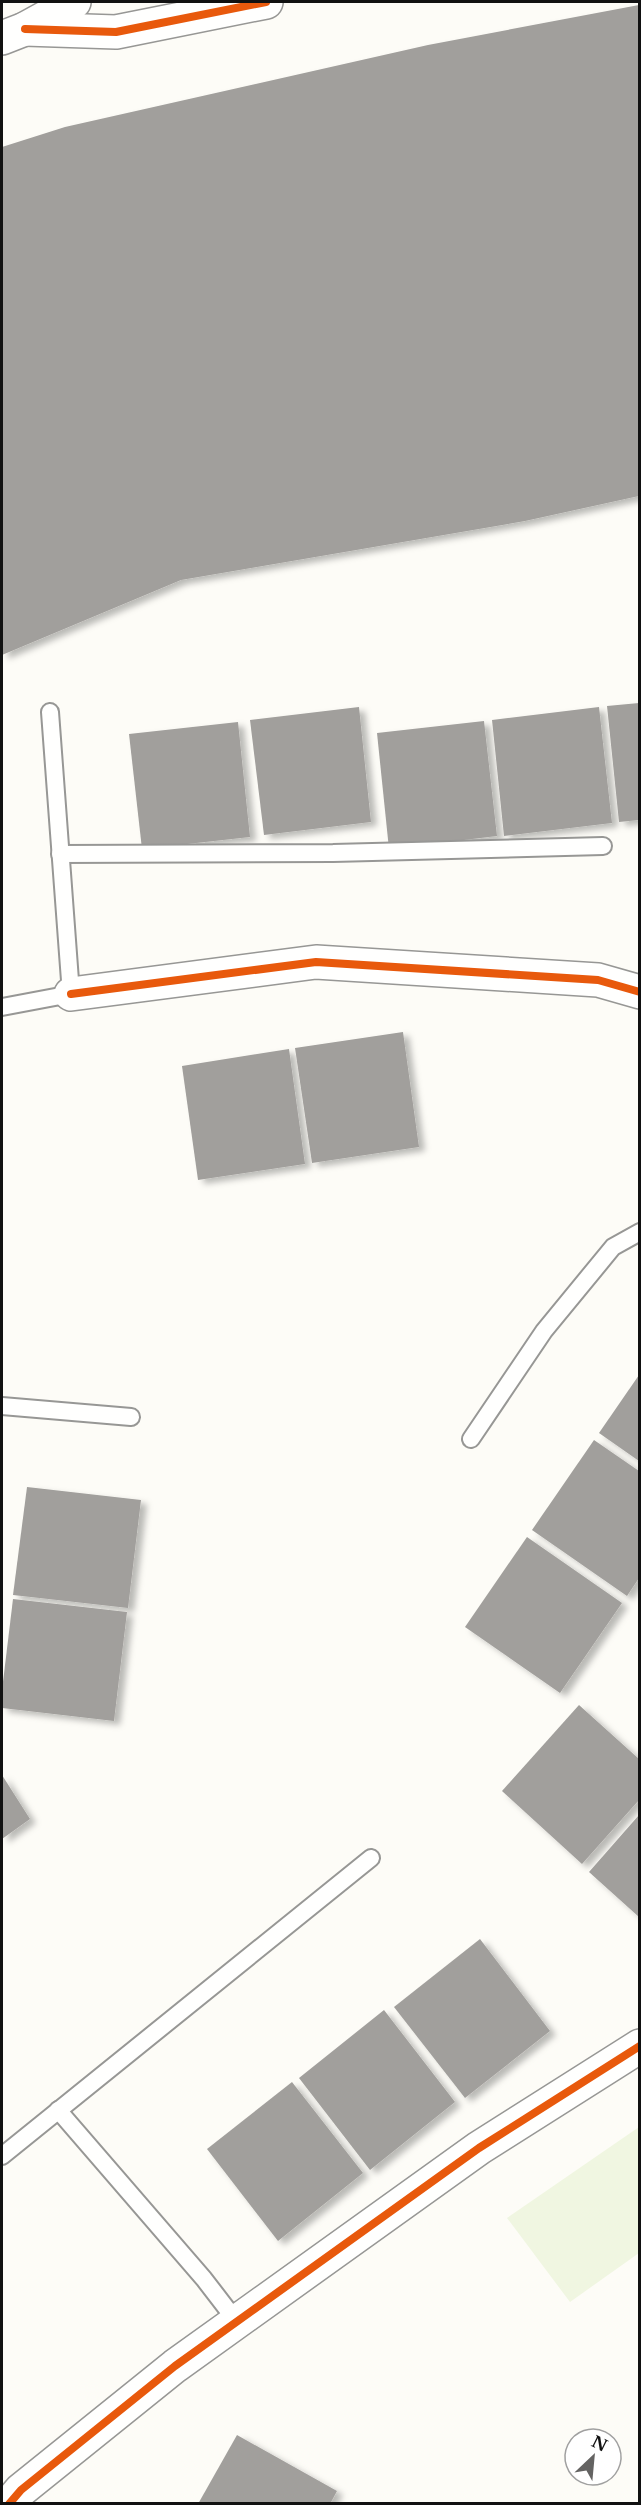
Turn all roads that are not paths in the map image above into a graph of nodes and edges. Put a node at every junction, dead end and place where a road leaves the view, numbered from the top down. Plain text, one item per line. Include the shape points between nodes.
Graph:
1 (74, 2) edge
2 (266, 2) edge
3 (15, 23) edge
4 (50, 712) dead end
5 (603, 846) dead end
6 (60, 854) junction
7 (639, 992) edge
8 (71, 994) junction
9 (2, 1007) edge
10 (639, 1232) edge
11 (2, 1406) edge
12 (132, 1417) dead end
13 (471, 1439) dead end
14 (371, 1858) dead end
15 (639, 2046) edge
16 (58, 2110) junction
17 (2, 2156) edge
18 (237, 2322) junction
19 (9, 2504) edge

1 - 3 street
2 - 3 street via 116,32
4 - 6 lane
5 - 6 lane via 333,854
6 - 8 lane
7 - 8 street via 598,980 316,962
8 - 9 lane
10 - 13 lane via 613,1247 551,1322
11 - 12 lane
14 - 16 lane
15 - 18 street via 479,2148
16 - 17 lane
16 - 18 lane
18 - 19 street via 175,2366 21,2490

